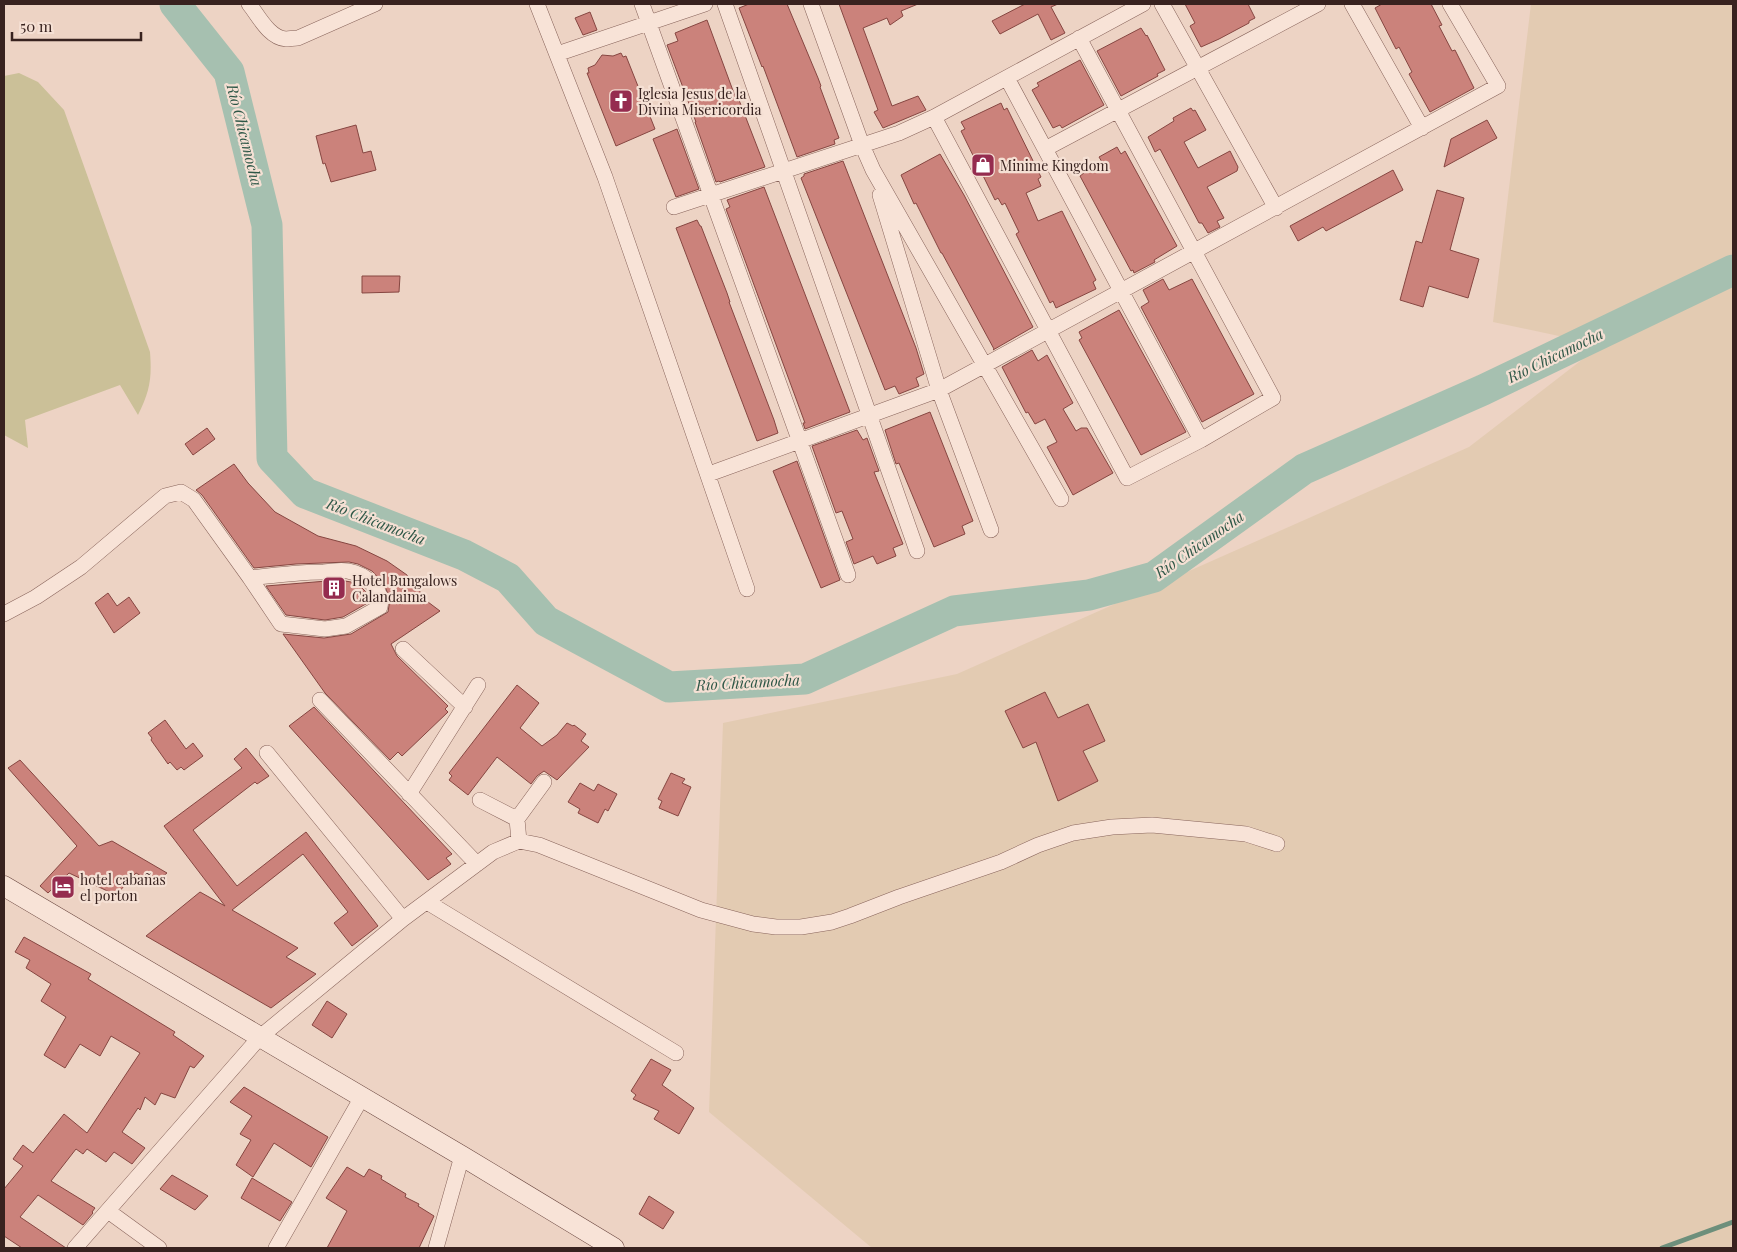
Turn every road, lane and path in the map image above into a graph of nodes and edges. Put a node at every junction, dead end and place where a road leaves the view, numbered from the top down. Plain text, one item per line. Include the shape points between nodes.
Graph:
1 (248, 4) edge
2 (375, 4) edge
3 (537, 4) edge
4 (642, 4) edge
5 (705, 4) edge
6 (725, 4) edge
7 (811, 4) edge
8 (1143, 4) edge
9 (1162, 4) edge
10 (1318, 4) edge
11 (1352, 4) edge
12 (1450, 4) edge
13 (649, 23) junction
14 (1080, 38) junction
15 (557, 54) junction
16 (1198, 68) junction
17 (1007, 78) junction
18 (1118, 110) junction
19 (934, 117) junction
20 (1422, 128) junction
21 (862, 146) junction
22 (1045, 149) junction
23 (873, 170) junction
24 (784, 171) junction
25 (711, 195) junction
26 (674, 207) dead end
27 (1276, 208) junction
28 (1194, 252) junction
29 (1121, 291) junction
30 (1048, 330) junction
31 (984, 365) junction
32 (938, 390) junction
33 (869, 416) junction
34 (1201, 440) junction
35 (800, 441) junction
36 (709, 474) junction
37 (1061, 499) dead end
38 (991, 530) dead end
39 (917, 551) dead end
40 (848, 575) dead end
41 (250, 578) junction
42 (747, 589) dead end
43 (4, 614) edge
44 (403, 649) dead end
45 (478, 685) dead end
46 (320, 700) dead end
47 (465, 707) junction
48 (267, 753) dead end
49 (544, 782) dead end
50 (409, 794) junction
51 (480, 800) dead end
52 (517, 819) junction
53 (519, 841) junction
54 (1277, 844) dead end
55 (477, 864) junction
56 (4, 886) edge
57 (427, 902) junction
58 (403, 919) junction
59 (260, 1037) junction
60 (676, 1053) dead end
61 (362, 1097) junction
62 (462, 1156) junction
63 (108, 1211) junction
64 (74, 1248) edge
65 (160, 1248) edge
66 (276, 1248) edge
67 (436, 1248) edge
68 (614, 1248) edge

1 - 2 street via 268,29 285,39 298,38
3 - 15 street
4 - 13 street
5 - 13 street
6 - 24 street
7 - 21 street
8 - 14 street
9 - 16 street
10 - 16 street
11 - 20 street
12 - 20 street via 1498,86
13 - 15 street
13 - 25 street
14 - 17 street
14 - 18 street
15 - 36 street via 605,177
16 - 18 street
16 - 27 street
17 - 19 street
17 - 22 street
18 - 22 street
18 - 28 street
19 - 21 street
19 - 30 street
20 - 27 street
21 - 23 street
21 - 24 street
22 - 29 street
23 - 31 street
23 - 32 street
24 - 25 street
24 - 33 street
25 - 26 street
25 - 35 street
27 - 28 street
28 - 29 street
28 - 34 street via 1273,398
29 - 30 street
29 - 34 street
30 - 31 street
30 - 34 street via 1128,478
31 - 32 street
31 - 37 street
32 - 33 street
32 - 38 street
33 - 35 street
33 - 39 street
35 - 36 street
35 - 40 street
36 - 42 street
41 - 41 street via 281,624 325,629 346,626 380,607 382,600 376,587 367,579 348,571
41 - 43 street via 194,500 180,492 165,496 81,567
44 - 47 street
45 - 47 street
46 - 50 street
47 - 50 street
48 - 58 street
49 - 52 street
50 - 55 street
51 - 52 street
52 - 53 street
53 - 54 street via 539,845 701,910 753,924 793,927 850,916 1072,833 1152,825 1246,834
53 - 55 street
55 - 57 street
56 - 59 main road
57 - 58 street
57 - 60 street
58 - 59 street
59 - 61 main road
59 - 63 street
61 - 62 main road
61 - 66 street
62 - 67 street
62 - 68 main road
63 - 64 street
63 - 65 street

